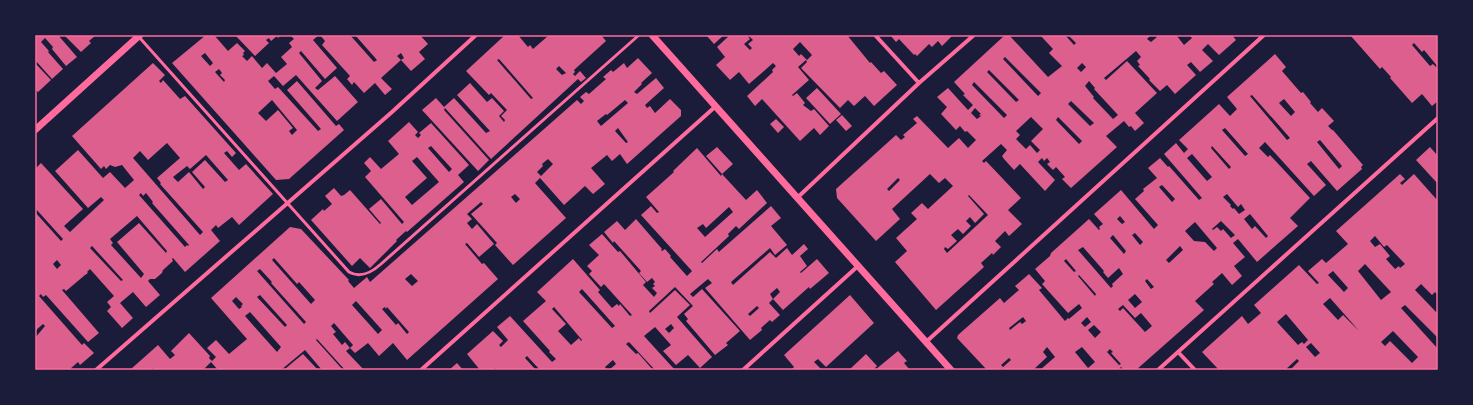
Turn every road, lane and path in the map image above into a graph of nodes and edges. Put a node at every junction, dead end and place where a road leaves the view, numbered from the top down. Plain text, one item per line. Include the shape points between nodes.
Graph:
1 (476, 35) edge
2 (639, 35) edge
3 (652, 35) edge
4 (875, 35) edge
5 (974, 35) edge
6 (1264, 35) edge
7 (139, 36) edge
8 (919, 83) junction
9 (716, 106) junction
10 (1438, 118) edge
11 (35, 130) edge
12 (797, 198) junction
13 (288, 204) junction
14 (858, 266) junction
15 (926, 342) junction
16 (1178, 352) junction
17 (96, 370) edge
18 (421, 370) edge
19 (743, 370) edge
20 (951, 370) edge
21 (1158, 370) edge
22 (1195, 370) edge

1 - 13 street
2 - 13 lane via 373,271 361,275 349,272
3 - 9 street
4 - 8 street
5 - 8 street
6 - 15 street
7 - 11 street
7 - 13 lane
8 - 12 street
9 - 12 street
9 - 18 street
10 - 16 street
12 - 14 street
13 - 17 street
14 - 15 street
14 - 19 street
15 - 20 street
16 - 21 street
16 - 22 street

